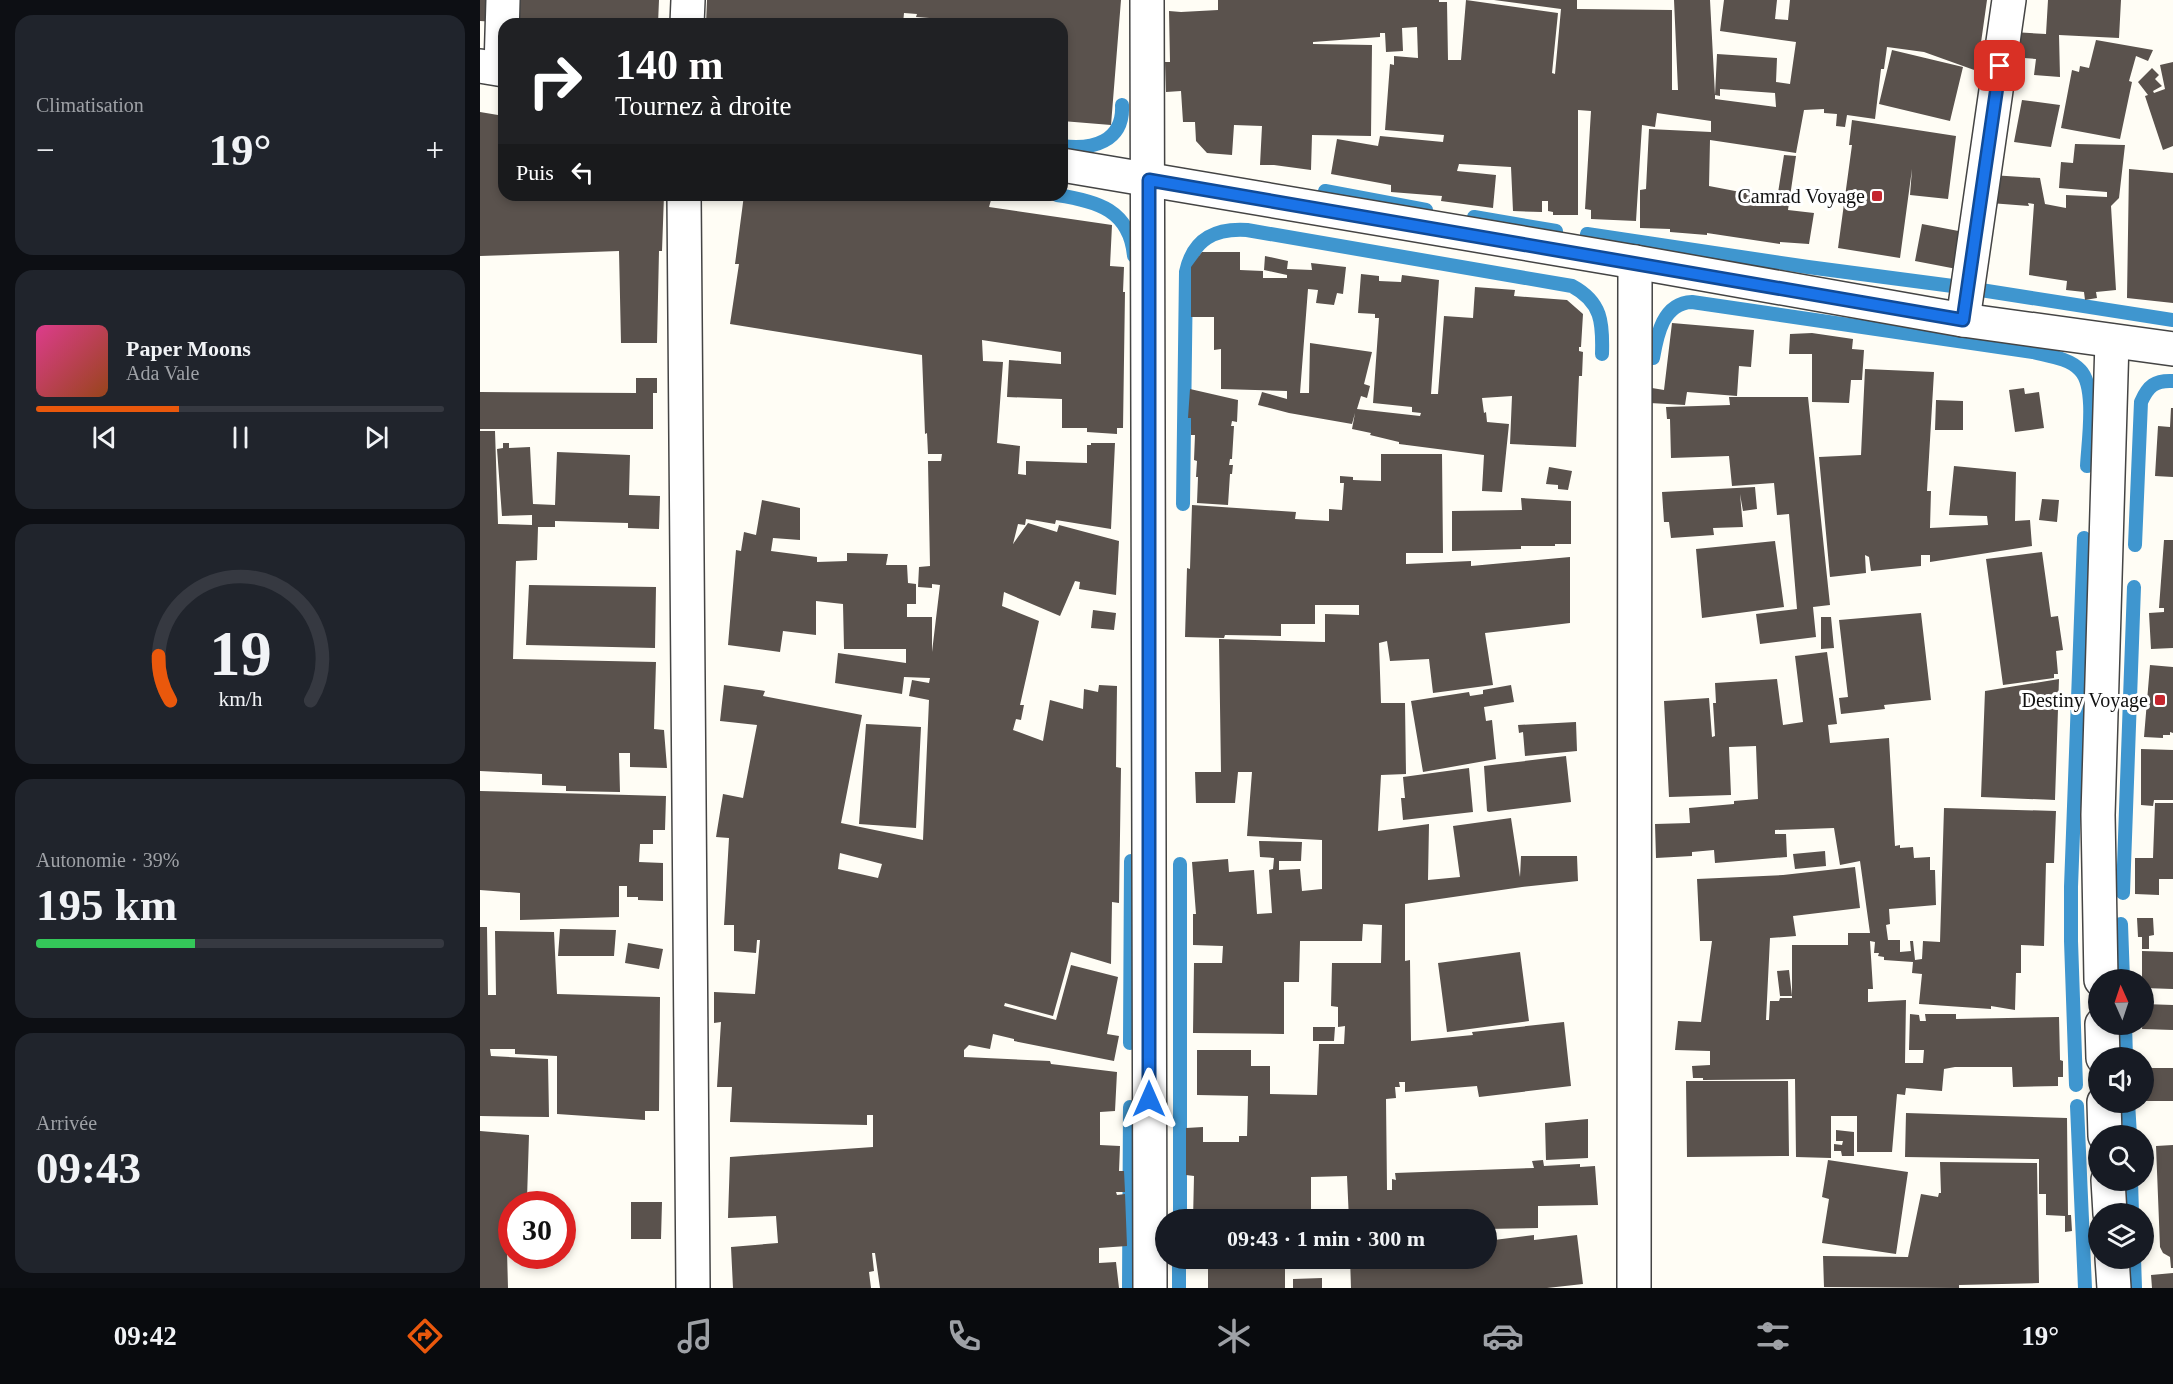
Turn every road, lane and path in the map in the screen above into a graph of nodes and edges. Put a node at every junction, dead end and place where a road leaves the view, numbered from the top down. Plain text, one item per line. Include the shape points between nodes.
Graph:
1 (503, 0) edge
2 (688, 0) edge
3 (1147, 0) edge
4 (2009, 0) edge
5 (501, 18) edge
6 (687, 18) edge
7 (498, 42) edge
8 (495, 68) edge
9 (1068, 166) edge
10 (1149, 180) junction
11 (684, 201) edge
12 (1635, 262) junction
13 (1963, 320) junction
14 (2112, 341) junction
15 (2173, 349) edge
16 (2101, 969) edge
17 (2113, 1269) edge
18 (693, 1288) edge
19 (1150, 1288) edge
20 (1634, 1288) edge
21 (2114, 1288) edge

1 - 5 street
2 - 6 street
3 - 10 street
4 - 13 street
7 - 8 street
9 - 10 street
10 - 12 street
10 - 19 street
11 - 18 street
12 - 13 street
12 - 20 street
13 - 14 street
14 - 15 street
14 - 16 street via 2098,815
17 - 21 street

